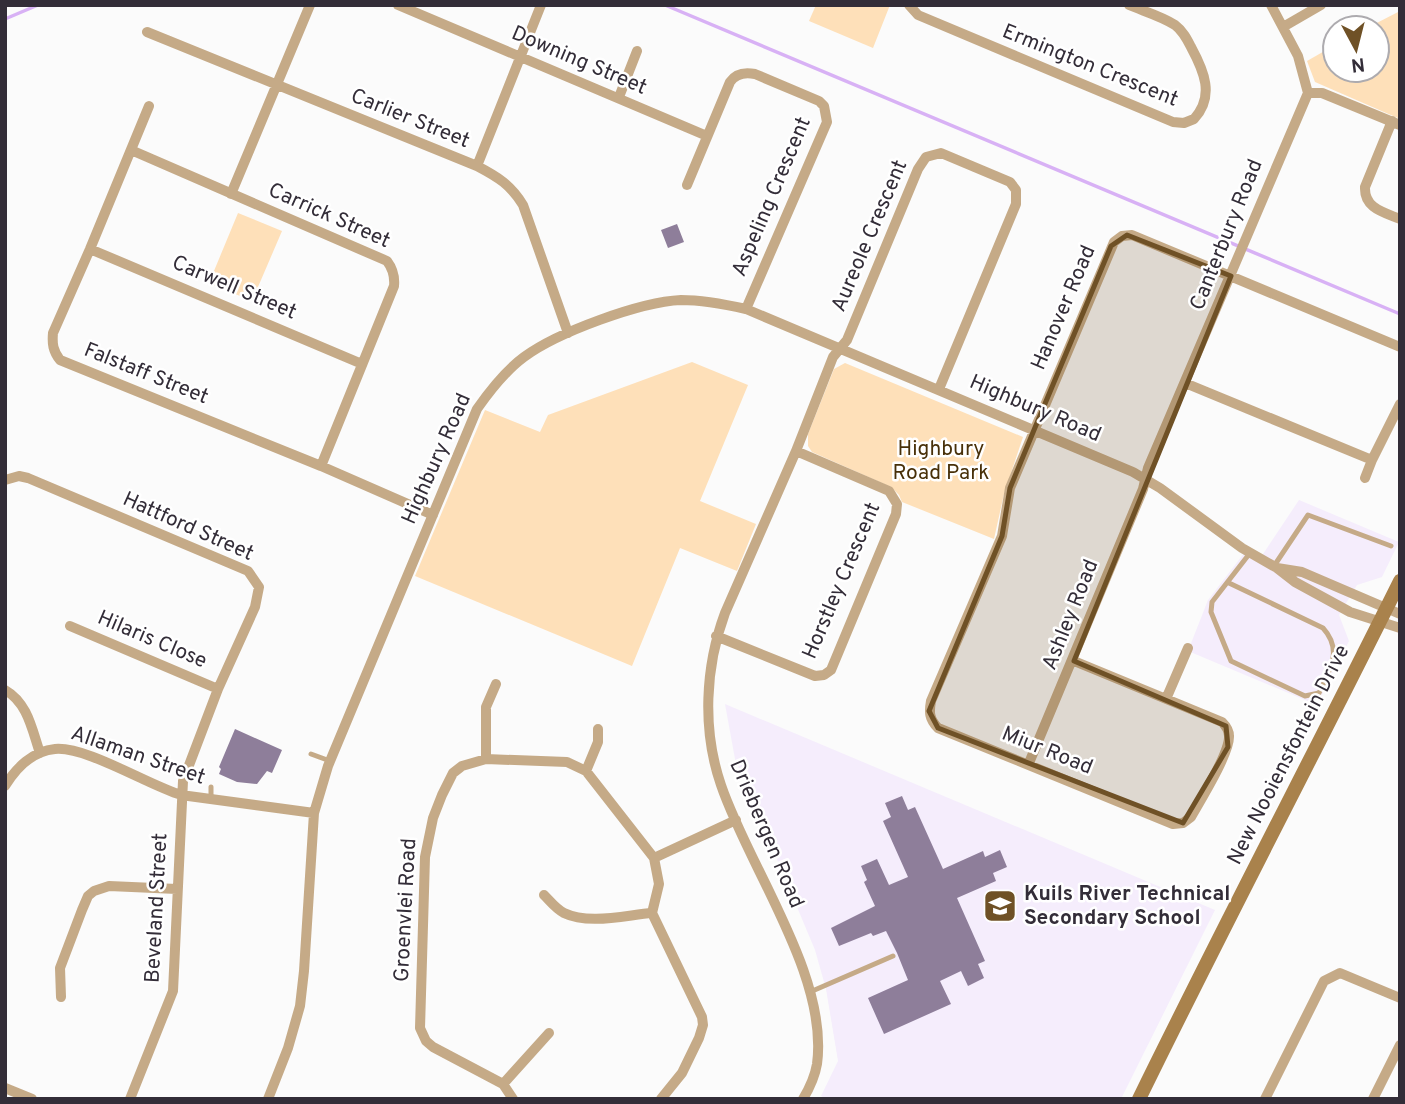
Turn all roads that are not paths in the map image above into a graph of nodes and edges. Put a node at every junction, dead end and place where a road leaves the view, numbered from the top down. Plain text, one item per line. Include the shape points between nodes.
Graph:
1 (310, 5) edge
2 (398, 5) edge
3 (541, 5) edge
4 (909, 5) edge
5 (1129, 5) edge
6 (1271, 5) edge
7 (1321, 5) edge
8 (1283, 27) junction
9 (147, 32) dead end
10 (638, 51) dead end
11 (519, 56) junction
12 (275, 86) junction
13 (1308, 93) junction
14 (619, 97) junction
15 (149, 106) dead end
16 (1396, 123) edge
17 (707, 136) junction
18 (131, 150) junction
19 (477, 166) junction
20 (687, 185) dead end
21 (231, 194) junction
22 (1400, 219) edge
23 (90, 249) junction
24 (1231, 276) junction
25 (746, 309) junction
26 (568, 332) junction
27 (1400, 347) edge
28 (839, 349) junction
29 (362, 364) junction
30 (1185, 383) junction
31 (939, 389) junction
32 (1400, 404) edge
33 (1034, 430) junction
34 (796, 451) junction
35 (1372, 460) junction
36 (320, 466) junction
37 (1365, 478) dead end
38 (1145, 479) junction
39 (5, 480) edge
40 (433, 515) junction
41 (1391, 546) dead end
42 (1250, 553) junction
43 (1275, 567) junction
44 (1400, 581) edge
45 (1229, 583) junction
46 (1393, 611) edge
47 (1379, 622) junction
48 (70, 626) dead end
49 (1400, 628) edge
50 (716, 636) junction
51 (1188, 648) dead end
52 (1074, 661) junction
53 (496, 684) dead end
54 (218, 689) junction
55 (5, 690) edge
56 (1167, 699) junction
57 (598, 729) dead end
58 (40, 753) junction
59 (312, 754) dead end
60 (486, 759) junction
61 (330, 761) junction
62 (1029, 764) junction
63 (586, 771) junction
64 (5, 786) edge
65 (211, 787) dead end
66 (181, 795) junction
67 (211, 800) junction
68 (314, 813) junction
69 (736, 820) junction
70 (654, 858) junction
71 (177, 889) junction
72 (544, 895) dead end
73 (652, 913) junction
74 (893, 956) dead end
75 (810, 992) junction
76 (61, 997) dead end
77 (1400, 998) edge
78 (549, 1033) dead end
79 (1400, 1045) edge
80 (503, 1084) junction
81 (5, 1088) edge
82 (32, 1099) edge
83 (130, 1099) edge
84 (268, 1099) edge
85 (513, 1099) edge
86 (661, 1099) edge
87 (803, 1099) edge
88 (1139, 1099) edge
89 (1265, 1099) edge
90 (1373, 1099) edge

1 - 12 street
2 - 11 street, Downing Street
3 - 11 street
4 - 5 street, Ermington Crescent via 918,15 1173,122 1184,124 1194,119 1206,81 1185,36 1175,26
6 - 8 street
7 - 8 street
8 - 13 street via 1298,56
9 - 12 street, Carlier Street
10 - 14 street
11 - 14 street, Downing Street
11 - 19 street
12 - 19 street, Carlier Street
12 - 21 street
13 - 16 street via 1322,93
13 - 24 street, Canterbury Road
14 - 17 street, Downing Street
15 - 18 street, Falstaff Street
16 - 22 street via 1365,194 1372,207
17 - 20 street, Aspeling Crescent
17 - 25 street, Aspeling Crescent via 730,82 746,73 819,101 826,112 825,127
18 - 21 street, Carrick Street
18 - 23 street, Falstaff Street
19 - 26 street, Carlier Street via 503,180 519,198
21 - 29 street, Carrick Street via 387,261 394,272 394,286
23 - 29 street, Carwell Street
23 - 36 street, Falstaff Street via 53,333 60,360
24 - 27 street
24 - 30 street, Canterbury Road
24 - 33 street, Hanover Road via 1132,235 1117,239
25 - 26 street, Highbury Road via 697,300 660,303
25 - 28 street, Highbury Road
26 - 40 street, Highbury Road via 524,356 491,389 477,409
28 - 31 street, Highbury Road
28 - 31 street, Aureole Crescent via 918,169 926,157 941,153 1010,182 1017,195
28 - 34 street, Driebergen Road
29 - 36 street, Carrick Street
30 - 35 street
30 - 38 street, Canterbury Road
31 - 33 street, Highbury Road
32 - 35 street
33 - 38 street, Highbury Road
33 - 62 street, Miur Road via 1010,488 1002,536 929,711 938,727
34 - 50 street, Driebergen Road
34 - 50 street, Horstley Crescent via 889,491 897,504 831,670 815,676
35 - 37 street
36 - 40 street, Falstaff Street
38 - 42 street, Highbury Road
38 - 52 street, Ashley Road
39 - 54 street, Hattford Street via 29,478 248,571 259,587 258,596
40 - 61 street, Highbury Road
41 - 43 lane via 1308,515
42 - 43 street, Highbury Road
42 - 45 lane
43 - 46 street, Highbury Road via 1302,572
43 - 47 street, Highbury Road via 1350,612
44 - 46 street, New Nooiensfontein Drive
45 - 45 lane via 1327,632 1335,654 1319,693 1305,696 1231,661 1211,612 1212,602
46 - 47 street, New Nooiensfontein Drive
47 - 49 street, Highbury Road
47 - 88 street, New Nooiensfontein Drive
48 - 54 street, Hilaris Close
50 - 69 street, Driebergen Road via 709,697 712,751
51 - 56 street
52 - 56 street, Miur Road
52 - 62 street, Ashley Road
53 - 60 street via 486,707
54 - 66 street, Hattford Street
55 - 58 street via 23,706
56 - 62 street, Miur Road via 1222,722 1229,732 1228,747 1191,817 1183,823 1173,824
57 - 63 street via 598,742
58 - 64 street, Allaman Street via 23,763
58 - 66 street, Allaman Street via 74,750
59 - 61 lane
60 - 63 street, Groenvlei Road via 567,762
60 - 80 street, Groenvlei Road via 453,773 433,818 425,857 420,1028 433,1047
61 - 68 street, Highbury Road
63 - 70 street
65 - 67 lane
66 - 67 street, Allaman Street
66 - 71 street, Beveland Street
67 - 68 street, Allaman Street
68 - 84 street, Highbury Road via 300,1006
69 - 70 street
69 - 75 street, Driebergen Road
70 - 73 street via 659,884
71 - 76 street via 109,886 88,896 60,968
71 - 83 street, Beveland Street via 173,991
72 - 73 street via 558,909 575,916
73 - 86 street via 703,1025 682,1073
74 - 75 lane
75 - 87 street, Driebergen Road via 817,1027 817,1068
77 - 89 street via 1340,973 1324,981
78 - 80 street
79 - 90 street
80 - 85 street, Groenvlei Road
81 - 82 street

